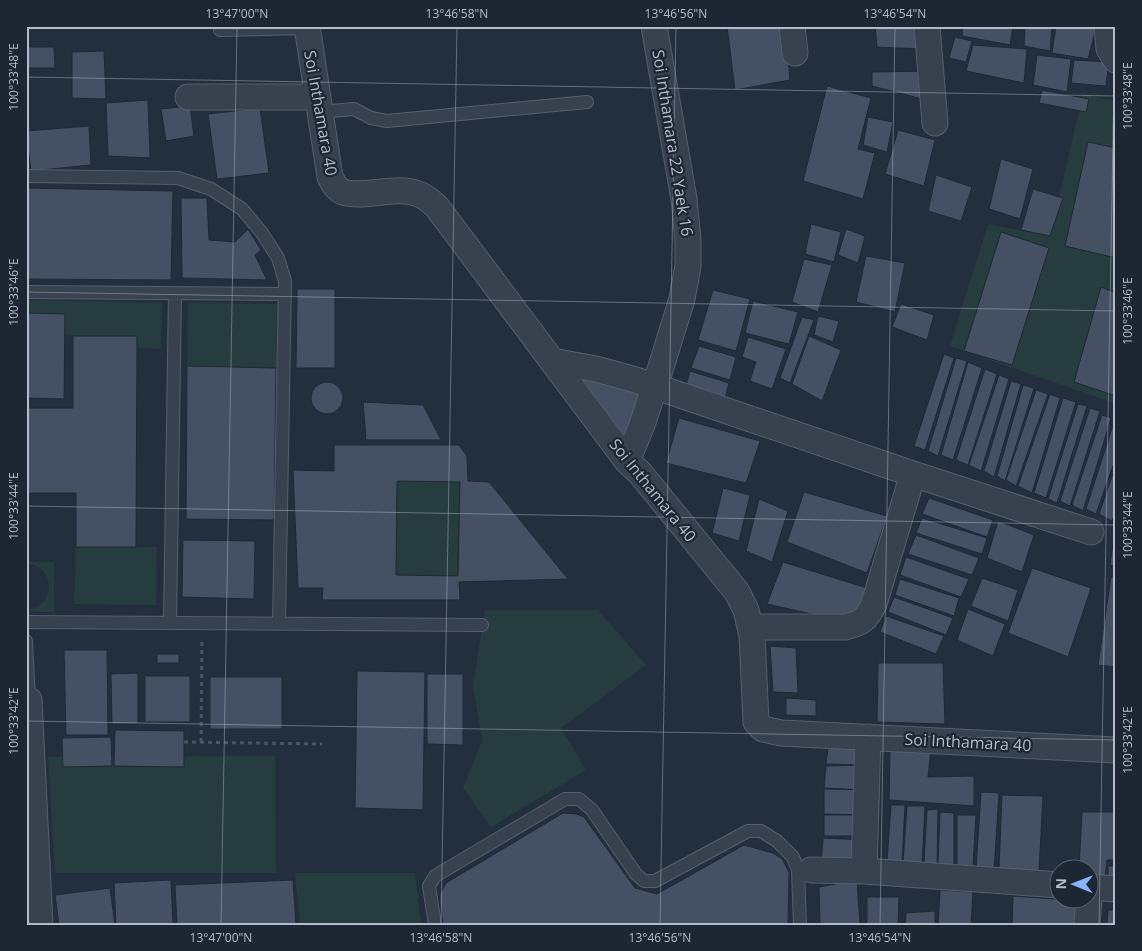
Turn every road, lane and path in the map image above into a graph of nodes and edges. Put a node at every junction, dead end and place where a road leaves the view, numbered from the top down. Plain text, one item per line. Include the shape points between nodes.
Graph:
1 (654, 26) edge
2 (792, 26) edge
3 (927, 26) edge
4 (1107, 26) edge
5 (307, 27) edge
6 (220, 30) dead end
7 (795, 53) dead end
8 (1116, 60) edge
9 (188, 97) dead end
10 (588, 102) dead end
11 (319, 104) junction
12 (935, 123) dead end
13 (26, 176) edge
14 (26, 292) edge
15 (175, 293) junction
16 (285, 294) junction
17 (552, 361) junction
18 (655, 387) junction
19 (627, 461) junction
20 (913, 474) junction
21 (1091, 532) dead end
22 (26, 622) edge
23 (170, 622) junction
24 (202, 623) junction
25 (279, 623) junction
26 (482, 625) dead end
27 (750, 627) junction
28 (26, 641) edge
29 (29, 700) joint
30 (868, 737) junction
31 (184, 742) dead end
32 (201, 742) junction
33 (322, 744) dead end
34 (1116, 750) edge
35 (805, 870) junction
36 (864, 870) junction
37 (1050, 884) edge
38 (1100, 888) edge
39 (1116, 889) edge
40 (1088, 908) edge
41 (40, 925) edge
42 (435, 925) edge
43 (800, 925) edge
44 (1087, 925) edge

1 - 18 street, Soi Inthamara 22 Yaek 16 via 688,240 688,266 682,299
2 - 7 street
3 - 12 street
4 - 8 street via 1109,48
5 - 6 lane
5 - 11 street, Soi Inthamara 40
9 - 11 street
10 - 11 lane via 387,121 354,109
11 - 17 street, Soi Inthamara 40 via 330,177 336,187 353,193 401,190 427,198 438,207
13 - 16 lane via 178,178 211,189 242,209 262,233 278,258
14 - 15 lane
15 - 16 lane
15 - 23 lane
16 - 25 lane
17 - 18 street via 596,369
17 - 19 street, Soi Inthamara 40
18 - 19 street, Soi Inthamara 22 Yaek 16
18 - 20 street
19 - 27 street, Soi Inthamara 40 via 736,592 746,610
20 - 21 street
20 - 27 street via 867,618 845,627
22 - 23 lane
23 - 24 lane
24 - 25 lane
24 - 32 path
25 - 26 lane
27 - 30 street, Soi Inthamara 40 via 756,722 763,729 776,733
28 - 29 lane
29 - 41 street
30 - 34 street, Soi Inthamara 40
30 - 36 street
31 - 32 path
32 - 33 path
35 - 36 street
35 - 42 lane via 777,841 761,831 748,831 655,881 644,881 592,810 579,799 565,798 435,876 429,886
35 - 43 lane
36 - 37 street
38 - 39 street
40 - 44 street

